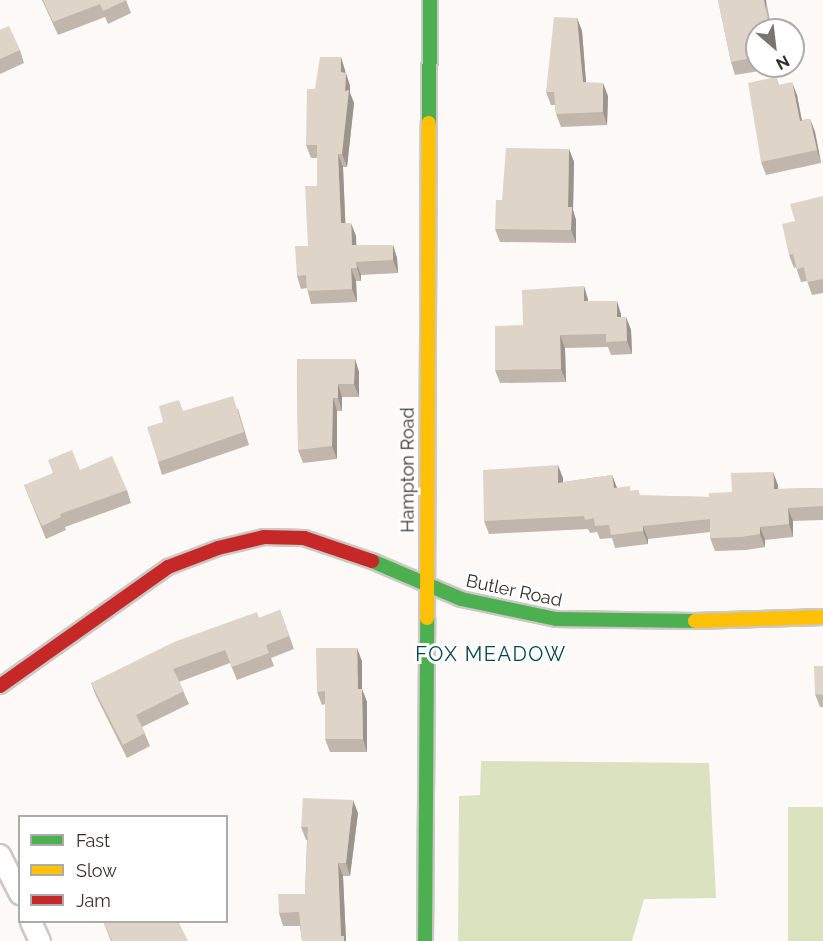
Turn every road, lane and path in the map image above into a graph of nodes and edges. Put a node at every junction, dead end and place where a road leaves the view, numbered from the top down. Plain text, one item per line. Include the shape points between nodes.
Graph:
1 (430, 0) edge
2 (425, 583) junction
3 (823, 617) edge
4 (0, 686) edge
5 (0, 855) edge
6 (18, 890) edge
7 (33, 923) edge
8 (40, 941) edge
9 (425, 941) edge

1 - 2 street, Hampton Road
2 - 3 street, Butler Road via 461,599 556,619 646,623
2 - 4 street, Butler Road via 313,540 286,536 245,540 189,558 144,581
2 - 9 street, Hampton Road
5 - 6 street
7 - 8 street

